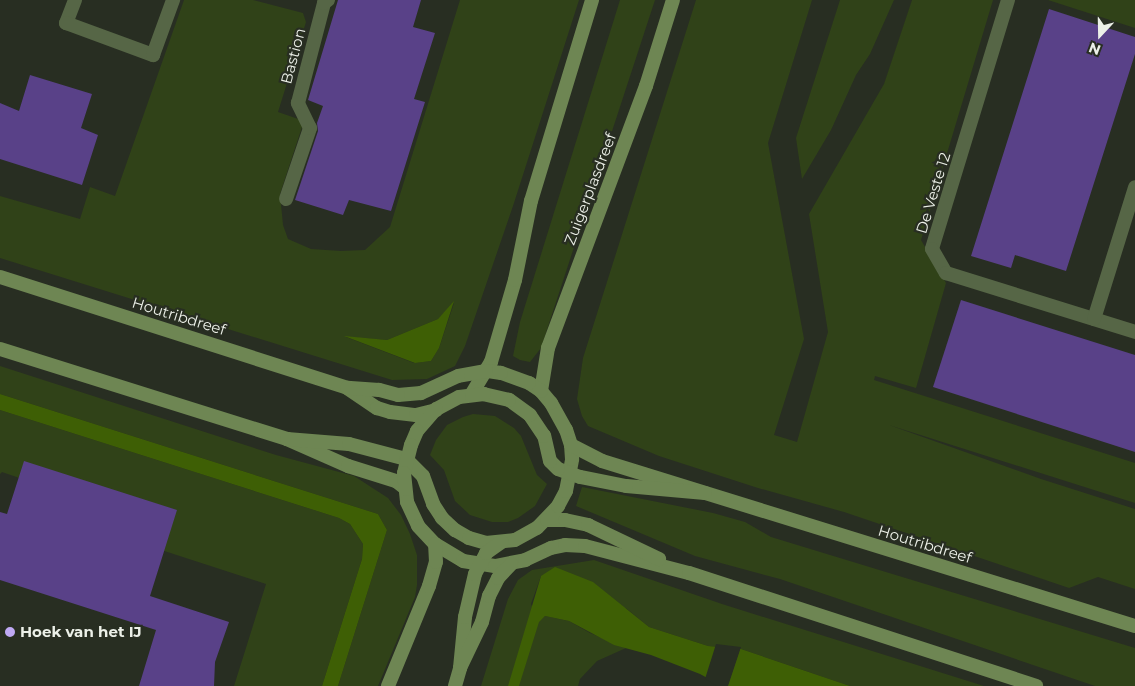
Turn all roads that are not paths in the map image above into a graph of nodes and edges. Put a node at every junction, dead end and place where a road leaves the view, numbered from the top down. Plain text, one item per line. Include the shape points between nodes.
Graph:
1 (75, 0) edge
2 (173, 0) edge
3 (592, 0) edge
4 (673, 0) edge
5 (1008, 0) edge
6 (321, 1) edge
7 (1135, 187) edge
8 (286, 200) dead end
9 (0, 277) edge
10 (1094, 320) junction
11 (1135, 332) edge
12 (0, 349) edge
13 (486, 371) junction
14 (347, 388) junction
15 (541, 391) junction
16 (471, 395) junction
17 (436, 409) junction
18 (288, 439) junction
19 (571, 445) junction
20 (406, 459) junction
21 (570, 474) junction
22 (405, 488) junction
23 (706, 493) junction
24 (547, 520) junction
25 (502, 542) junction
26 (435, 544) junction
27 (511, 564) junction
28 (479, 565) junction
29 (689, 573) junction
30 (1135, 626) edge
31 (460, 668) junction
32 (388, 686) edge
33 (455, 686) edge
34 (1036, 686) edge

1 - 2 street via 66,23 153,55
3 - 13 main road via 531,201 515,280
4 - 15 main road, Zuigerplasdreef via 646,86 548,348
5 - 10 street, De Veste 12 via 932,249 946,272
6 - 8 street, Bastion via 298,103 310,128
7 - 10 street
9 - 14 main road, Houtribdreef
10 - 11 street, De Veste 12
12 - 18 main road
13 - 14 main road, Houtribdreef via 458,376 420,393 398,395
13 - 15 main road via 515,377
13 - 16 main road
14 - 17 main road, Houtribdreef via 390,412 416,415
15 - 19 main road via 560,416
16 - 17 main road
16 - 21 main road via 497,396 520,407 541,430 550,461
17 - 20 main road via 417,432
18 - 20 main road via 349,444
18 - 22 main road via 348,466 396,480
19 - 21 main road
19 - 23 main road, Houtribdreef via 602,461
20 - 22 main road
20 - 25 main road via 423,476 442,518 454,530 486,543
21 - 23 main road, Houtribdreef via 626,486
21 - 24 main road via 566,491
22 - 26 main road via 415,520
23 - 30 main road, Houtribdreef
24 - 25 main road via 526,535
24 - 29 main road via 588,525
25 - 28 main road via 486,554
26 - 28 main road via 463,561
26 - 32 main road via 436,562 429,586
27 - 28 main road
27 - 29 main road via 551,548 585,546
27 - 31 main road via 498,578 489,596 482,622
28 - 31 main road via 465,617
29 - 34 main road
31 - 33 main road

